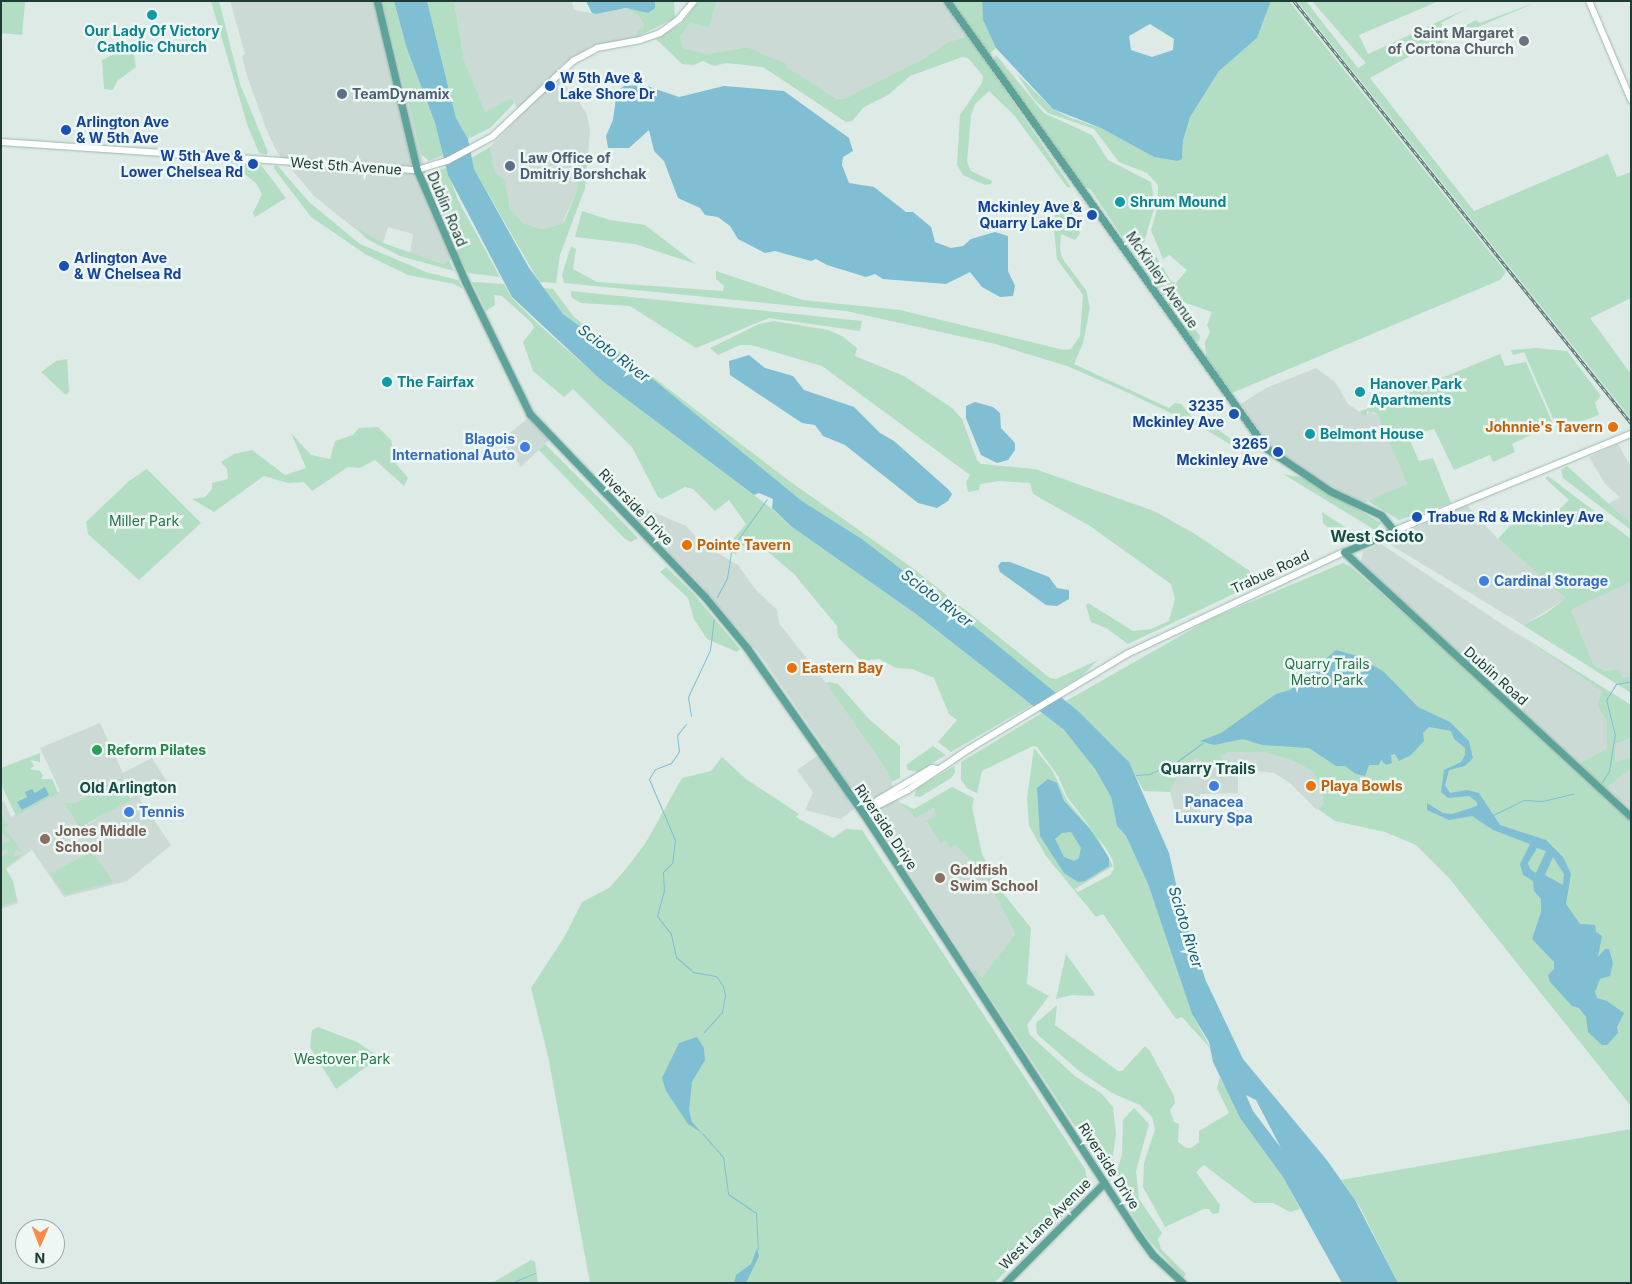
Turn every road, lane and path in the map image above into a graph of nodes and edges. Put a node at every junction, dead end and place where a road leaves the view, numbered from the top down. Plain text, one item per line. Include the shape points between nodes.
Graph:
1 (377, 1) edge
2 (694, 1) edge
3 (947, 1) edge
4 (1588, 1) edge
5 (1631, 100) edge
6 (1, 142) edge
7 (417, 170) junction
8 (530, 414) joint
9 (1631, 434) edge
10 (1394, 531) junction
11 (1344, 552) junction
12 (867, 811) junction
13 (1631, 817) edge
14 (1104, 1183) junction
15 (1005, 1283) edge
16 (1183, 1283) edge

1 - 7 main road, Dublin Road
2 - 7 main road, West 5th Avenue via 679,19 660,33 597,48 573,61 486,140 433,166
3 - 10 main road, McKinley Avenue via 1266,448 1330,491 1381,515
4 - 5 main road
6 - 7 main road, West 5th Avenue
7 - 8 main road, Dublin Road via 462,276
8 - 12 main road, Riverside Drive via 704,596
9 - 10 main road, Trabue Road
10 - 11 main road, Trabue Road
11 - 12 main road, Trabue Road via 1127,654 969,749 908,790
11 - 13 main road, Dublin Road
12 - 14 main road, Riverside Drive
14 - 15 main road, West Lane Avenue
14 - 16 main road, Riverside Drive via 1153,1255

